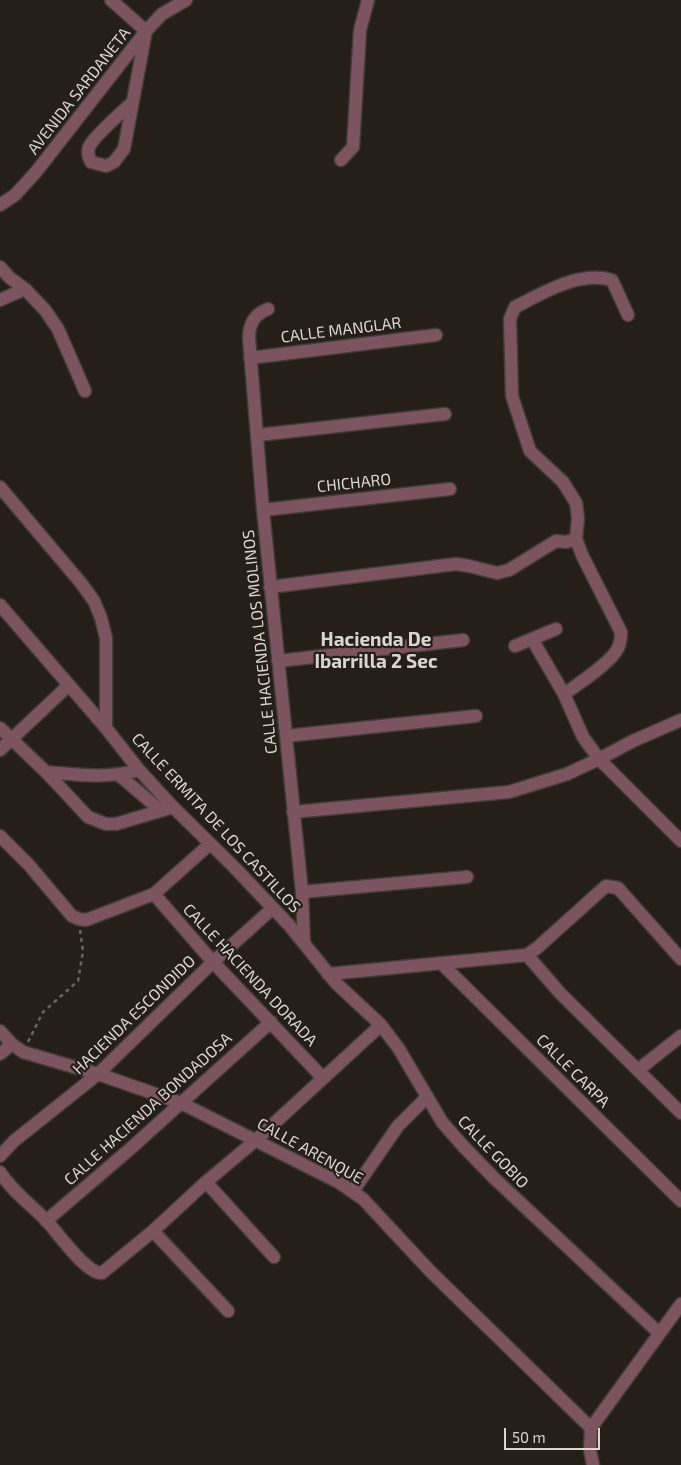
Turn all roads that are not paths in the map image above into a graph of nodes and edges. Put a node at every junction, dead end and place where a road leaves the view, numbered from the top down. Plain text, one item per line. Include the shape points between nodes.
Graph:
1 (186, 0) edge
2 (368, 0) edge
3 (112, 1) edge
4 (146, 31) junction
5 (133, 102) junction
6 (341, 160) dead end
7 (0, 205) edge
8 (0, 268) edge
9 (25, 289) junction
10 (0, 300) edge
11 (268, 309) dead end
12 (628, 314) dead end
13 (436, 335) dead end
14 (250, 358) junction
15 (85, 391) dead end
16 (445, 414) dead end
17 (258, 435) junction
18 (0, 487) edge
19 (450, 489) dead end
20 (262, 510) junction
21 (576, 539) junction
22 (270, 587) junction
23 (0, 605) edge
24 (556, 628) dead end
25 (462, 640) dead end
26 (532, 640) junction
27 (515, 646) dead end
28 (278, 661) junction
29 (69, 685) junction
30 (564, 694) junction
31 (476, 716) dead end
32 (681, 720) edge
33 (0, 728) edge
34 (106, 728) junction
35 (286, 736) junction
36 (12, 740) junction
37 (0, 750) edge
38 (599, 759) junction
39 (140, 770) junction
40 (46, 772) junction
41 (119, 775) junction
42 (173, 806) junction
43 (160, 810) junction
44 (294, 812) junction
45 (0, 836) edge
46 (681, 841) edge
47 (210, 844) junction
48 (467, 877) dead end
49 (302, 892) junction
50 (154, 894) junction
51 (273, 908) junction
52 (304, 942) junction
53 (527, 954) junction
54 (681, 959) edge
55 (213, 962) junction
56 (442, 964) junction
57 (328, 974) junction
58 (271, 1022) junction
59 (381, 1026) junction
60 (0, 1031) edge
61 (681, 1036) edge
62 (12, 1044) junction
63 (0, 1054) edge
64 (638, 1070) junction
65 (98, 1074) junction
66 (323, 1078) junction
67 (427, 1097) junction
68 (181, 1103) junction
69 (681, 1113) edge
70 (256, 1140) junction
71 (0, 1156) edge
72 (0, 1172) edge
73 (206, 1182) junction
74 (353, 1191) junction
75 (681, 1201) edge
76 (46, 1221) junction
77 (153, 1231) junction
78 (274, 1257) dead end
79 (681, 1304) edge
80 (228, 1311) dead end
81 (659, 1333) junction
82 (592, 1428) junction
83 (592, 1465) edge

1 - 4 street, AVENIDA SARDANETA via 162,14
2 - 6 street via 360,30 353,147
3 - 4 street
4 - 5 street
4 - 7 street, AVENIDA SARDANETA via 36,172 15,195
5 - 5 street via 89,147 91,162 106,166 114,162 124,149
8 - 9 street
9 - 10 street
9 - 15 street via 58,329
11 - 14 street, CALLE HACIENDA LOS MOLINOS via 255,317 249,329
12 - 21 street via 612,280 600,277 568,282 515,307 510,319 512,396 530,451 563,482 576,503
13 - 14 street, CALLE MANGLAR
14 - 17 street, CALLE HACIENDA LOS MOLINOS
16 - 17 street
17 - 20 street, CALLE HACIENDA LOS MOLINOS
18 - 34 street via 94,601 106,638
19 - 20 street, CHICHARO
20 - 22 street, CALLE HACIENDA LOS MOLINOS
21 - 22 street via 556,541 509,570 497,573 456,564
21 - 30 street via 621,632 621,642 610,658
22 - 28 street, CALLE HACIENDA LOS MOLINOS
23 - 29 street, CALLE ERMITA DE LOS CASTILLOS
24 - 26 street
25 - 28 street
26 - 27 street
26 - 30 street
28 - 35 street, CALLE HACIENDA LOS MOLINOS
29 - 34 street, CALLE ERMITA DE LOS CASTILLOS
29 - 36 street
30 - 38 street via 584,737
31 - 35 street
32 - 38 street
33 - 36 street
34 - 39 street, CALLE ERMITA DE LOS CASTILLOS
35 - 44 street, CALLE HACIENDA LOS MOLINOS
36 - 37 street
36 - 40 street
38 - 44 street via 567,774 509,792
38 - 46 street
39 - 41 street
39 - 42 street, CALLE ERMITA DE LOS CASTILLOS
40 - 41 street
40 - 43 street via 88,817 106,824 116,824
41 - 43 street
42 - 43 street
42 - 47 street, CALLE ERMITA DE LOS CASTILLOS
44 - 49 street, CALLE HACIENDA LOS MOLINOS
45 - 50 street via 72,916 79,919 94,918
47 - 50 street
47 - 51 street, CALLE ERMITA DE LOS CASTILLOS
48 - 49 street
49 - 52 street, CALLE HACIENDA LOS MOLINOS
50 - 55 street, CALLE HACIENDA DORADA
51 - 52 street, CALLE ERMITA DE LOS CASTILLOS
51 - 55 street, HACIENDA ESCONDIDO
52 - 57 street, CALLE ERMITA DE LOS CASTILLOS
53 - 54 street via 606,886 618,888
53 - 56 street
53 - 64 street via 560,993
55 - 58 street, CALLE HACIENDA DORADA
55 - 65 street, HACIENDA ESCONDIDO
56 - 57 street
56 - 75 street, CALLE CARPA
57 - 59 street, CALLE GOBIO
58 - 66 street, CALLE HACIENDA DORADA
58 - 68 street, CALLE HACIENDA BONDADOSA
59 - 66 street
59 - 67 street, CALLE GOBIO via 399,1049
60 - 62 street, CALLE ARENQUE
61 - 64 street
62 - 63 street
62 - 65 street, CALLE ARENQUE via 23,1052
64 - 69 street
65 - 68 street, CALLE ARENQUE
65 - 71 street, HACIENDA ESCONDIDO via 14,1141
66 - 70 street
67 - 74 street via 398,1126
67 - 81 street, CALLE GOBIO via 442,1122 494,1178
68 - 70 street, CALLE ARENQUE
68 - 76 street, CALLE HACIENDA BONDADOSA
70 - 73 street
70 - 74 street, CALLE ARENQUE
72 - 76 street via 9,1186
73 - 77 street
73 - 78 street
74 - 82 street, CALLE ARENQUE
76 - 77 street via 79,1259 98,1274
77 - 80 street
79 - 81 street
81 - 82 street
82 - 83 street

